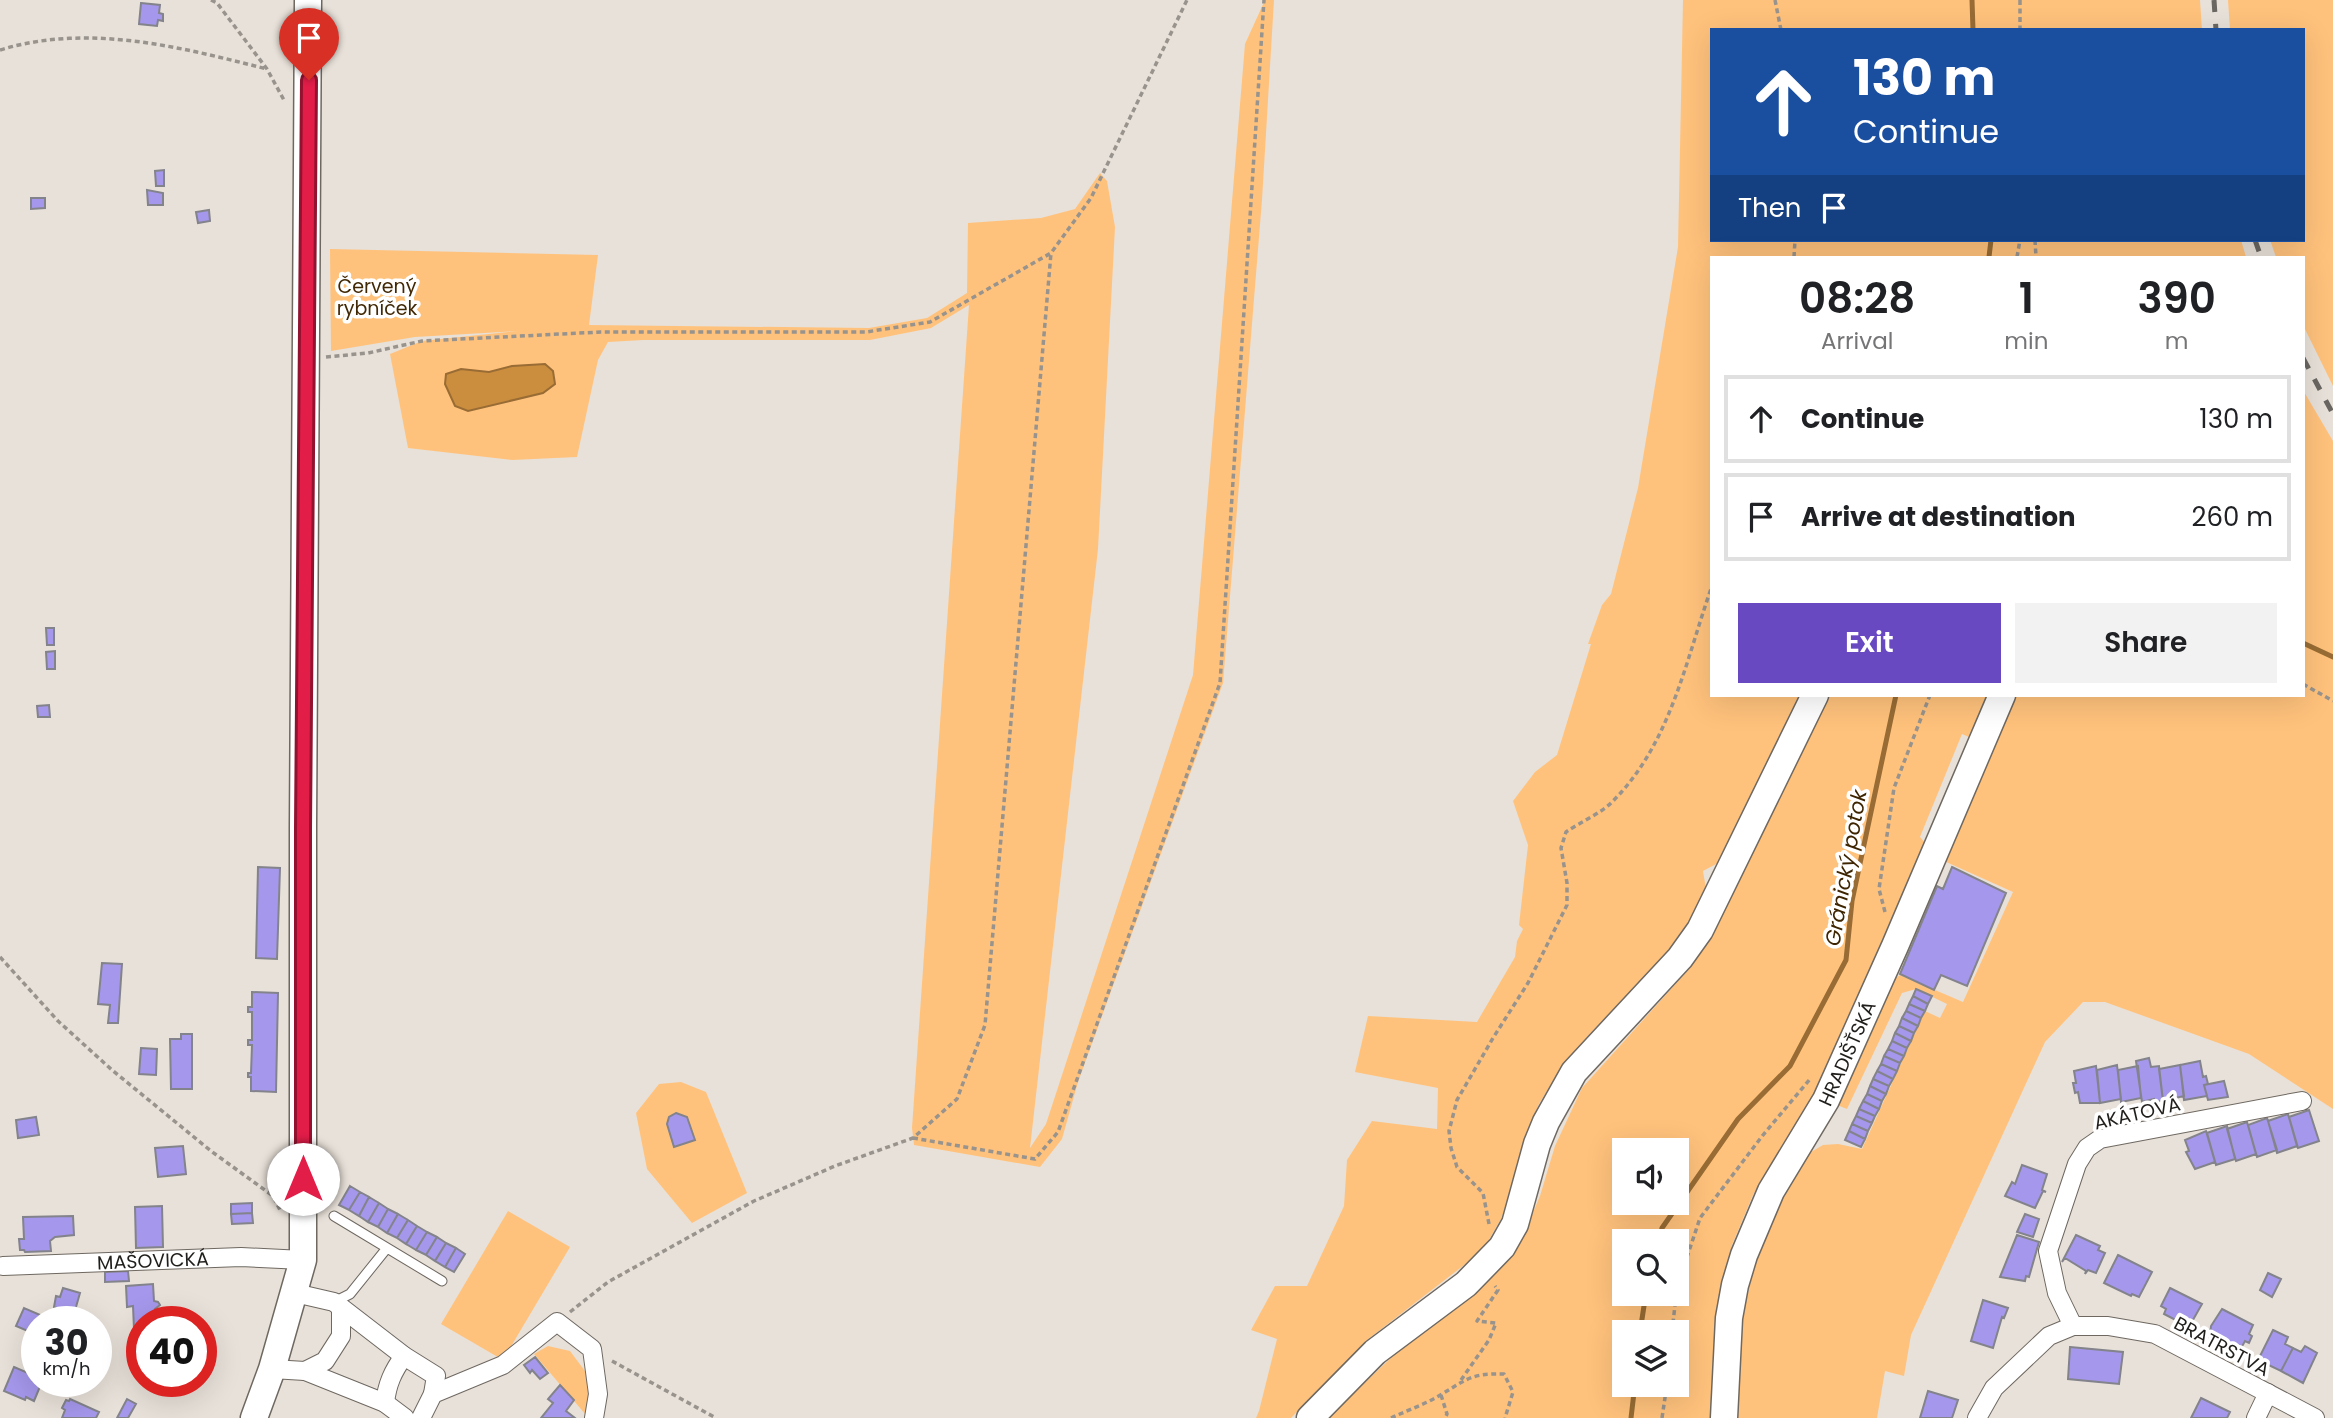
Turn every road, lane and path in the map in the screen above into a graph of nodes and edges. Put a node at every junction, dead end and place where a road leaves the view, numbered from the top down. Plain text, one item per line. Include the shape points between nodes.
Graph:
1 (211, 0) edge
2 (308, 0) edge
3 (1187, 0) edge
4 (1264, 0) edge
5 (1775, 0) edge
6 (2020, 0) edge
7 (1781, 28) edge
8 (2020, 28) edge
9 (0, 50) edge
10 (1051, 253) junction
11 (306, 359) junction
12 (1710, 592) edge
13 (2305, 685) edge
14 (1814, 697) edge
15 (1929, 697) edge
16 (2001, 697) edge
17 (2333, 701) edge
18 (1881, 923) dead end
19 (0, 957) edge
20 (1816, 1072) dead end
21 (2302, 1101) dead end
22 (913, 1138) junction
23 (334, 1216) dead end
24 (283, 1217) dead end
25 (1487, 1232) dead end
26 (387, 1248) junction
27 (303, 1260) junction
28 (3, 1266) dead end
29 (1482, 1270) junction
30 (442, 1281) dead end
31 (295, 1293) junction
32 (337, 1305) junction
33 (1673, 1320) edge
34 (557, 1322) junction
35 (2073, 1326) junction
36 (592, 1349) junction
37 (404, 1356) junction
38 (272, 1369) junction
39 (305, 1371) junction
40 (1461, 1380) junction
41 (2268, 1393) junction
42 (433, 1394) junction
43 (1441, 1395) junction
44 (1665, 1397) edge
45 (385, 1403) junction
46 (254, 1418) edge
47 (405, 1418) edge
48 (421, 1418) edge
49 (594, 1418) edge
50 (716, 1418) edge
51 (1310, 1418) edge
52 (1391, 1418) edge
53 (1445, 1418) edge
54 (1505, 1418) edge
55 (1662, 1418) edge
56 (1724, 1418) edge
57 (1977, 1418) edge
58 (2256, 1418) edge
59 (2315, 1418) edge

1 - 9 path via 267,69 134,41 47,39
2 - 11 street
3 - 10 path via 1091,198
4 - 22 path via 1220,682 1058,1132 1035,1159
5 - 7 path
6 - 8 path
10 - 11 path via 930,322 866,332 601,332 422,341 368,353
10 - 22 path via 985,1025 957,1099
11 - 27 street
12 - 25 path via 1663,731 1609,805 1566,832 1561,848 1567,905 1528,983 1457,1100 1449,1130 1451,1148 1457,1167 1483,1193
13 - 17 path
14 - 29 street via 1700,930 1574,1072 1562,1092 1536,1144 1515,1224
15 - 18 path via 1894,788 1879,889 1885,912
16 - 56 street, HRADIŠŤSKÁ via 1826,1100 1771,1191 1744,1255 1729,1318
19 - 24 path via 58,1021 112,1070 273,1196
20 - 33 path via 1700,1217 1677,1287
21 - 35 street, AKÁTOVÁ via 2101,1139 2087,1148 2077,1164 2048,1251 2057,1293
22 - 34 path via 754,1201 608,1282
23 - 26 lane
26 - 30 lane
26 - 32 lane
27 - 28 street, MAŠOVICKÁ via 241,1257
27 - 31 street
29 - 40 path via 1498,1290 1478,1321 1496,1323
29 - 51 street via 1376,1352
31 - 32 street
31 - 38 street
32 - 37 street
32 - 39 street via 341,1336 325,1361
34 - 36 street
34 - 42 street via 503,1365
35 - 41 street, BRATRSTVA via 2155,1334
35 - 57 street, BRATRSTVA via 2049,1336 2003,1379
36 - 49 street via 598,1394
36 - 50 path
37 - 42 street via 436,1376
37 - 45 street via 387,1385
38 - 39 street
38 - 46 street
39 - 45 street
40 - 43 path
40 - 54 path via 1504,1374 1513,1392
41 - 58 street
41 - 59 street, BRATRSTVA
42 - 48 street
43 - 52 path
43 - 53 path
44 - 55 path
45 - 47 street

